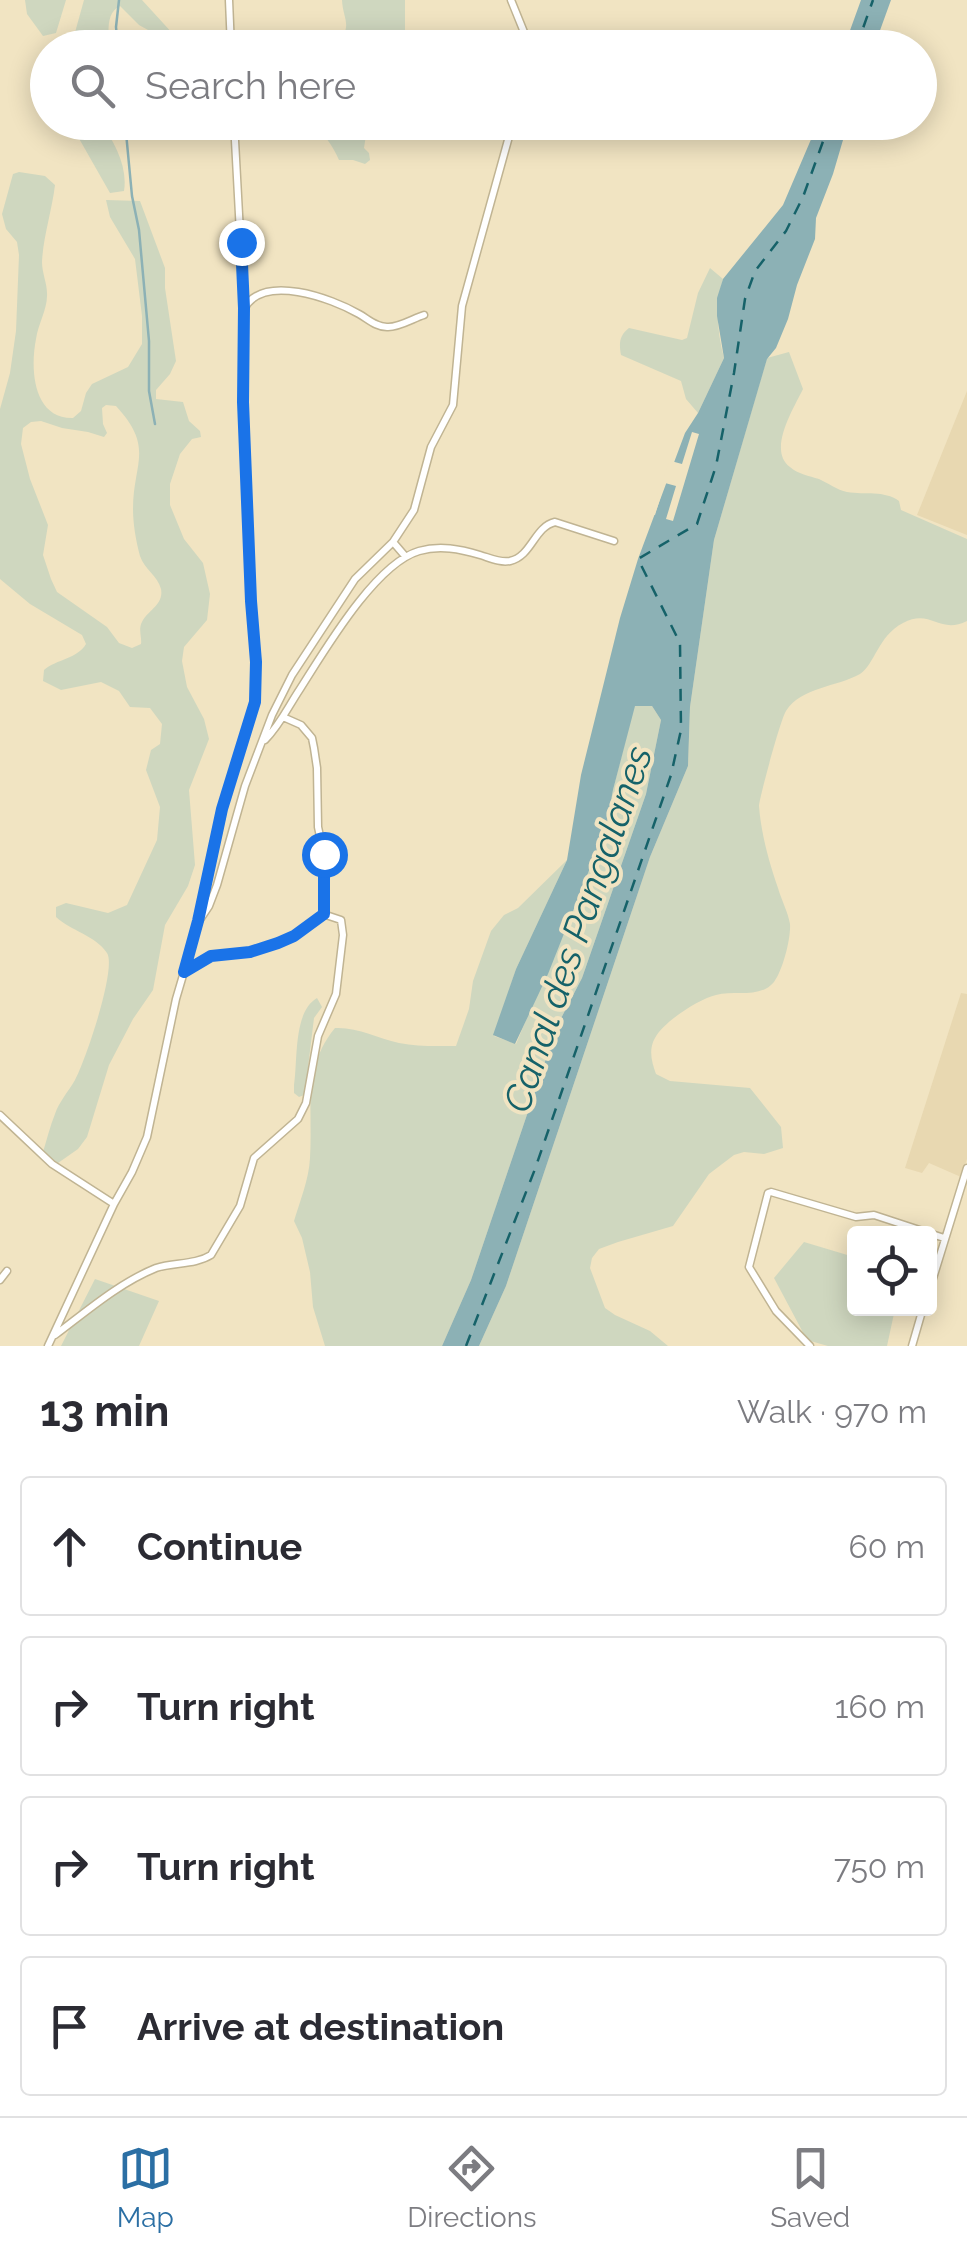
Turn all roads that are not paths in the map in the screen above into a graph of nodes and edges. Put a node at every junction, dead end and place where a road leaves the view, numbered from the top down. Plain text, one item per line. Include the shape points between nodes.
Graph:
1 (229, 0) edge
2 (511, 0) edge
3 (230, 30) edge
4 (523, 30) edge
5 (235, 140) edge
6 (507, 140) edge
7 (244, 308) junction
8 (424, 314) dead end
9 (614, 541) dead end
10 (394, 542) junction
11 (405, 556) junction
12 (283, 717) junction
13 (264, 741) junction
14 (324, 914) junction
15 (198, 921) junction
16 (184, 972) junction
17 (0, 1115) edge
18 (967, 1168) edge
19 (114, 1204) junction
20 (944, 1238) junction
21 (937, 1263) edge
22 (6, 1271) dead end
23 (0, 1280) edge
24 (921, 1316) edge
25 (52, 1338) junction
26 (48, 1346) edge
27 (810, 1346) edge
28 (912, 1346) edge

1 - 3 street
2 - 4 street
5 - 7 street
6 - 10 street via 462,306 453,405 431,447 414,510
7 - 8 street via 265,291 308,293 388,328
7 - 15 street via 255,702
9 - 11 street via 555,522 514,560 443,547
10 - 11 street
10 - 13 street via 354,579 292,675
11 - 12 street via 369,588
12 - 13 street
12 - 14 street via 312,738
13 - 15 street via 217,886
14 - 16 street via 278,943 211,956
14 - 25 street via 341,920 336,994 318,1036 298,1119 254,1158 240,1206 210,1255 139,1277
15 - 16 street
16 - 19 street via 148,1137
17 - 19 street via 52,1164
18 - 20 street
19 - 25 street
20 - 21 street
20 - 27 street via 768,1193 749,1267
22 - 23 street
24 - 28 street
25 - 26 street

